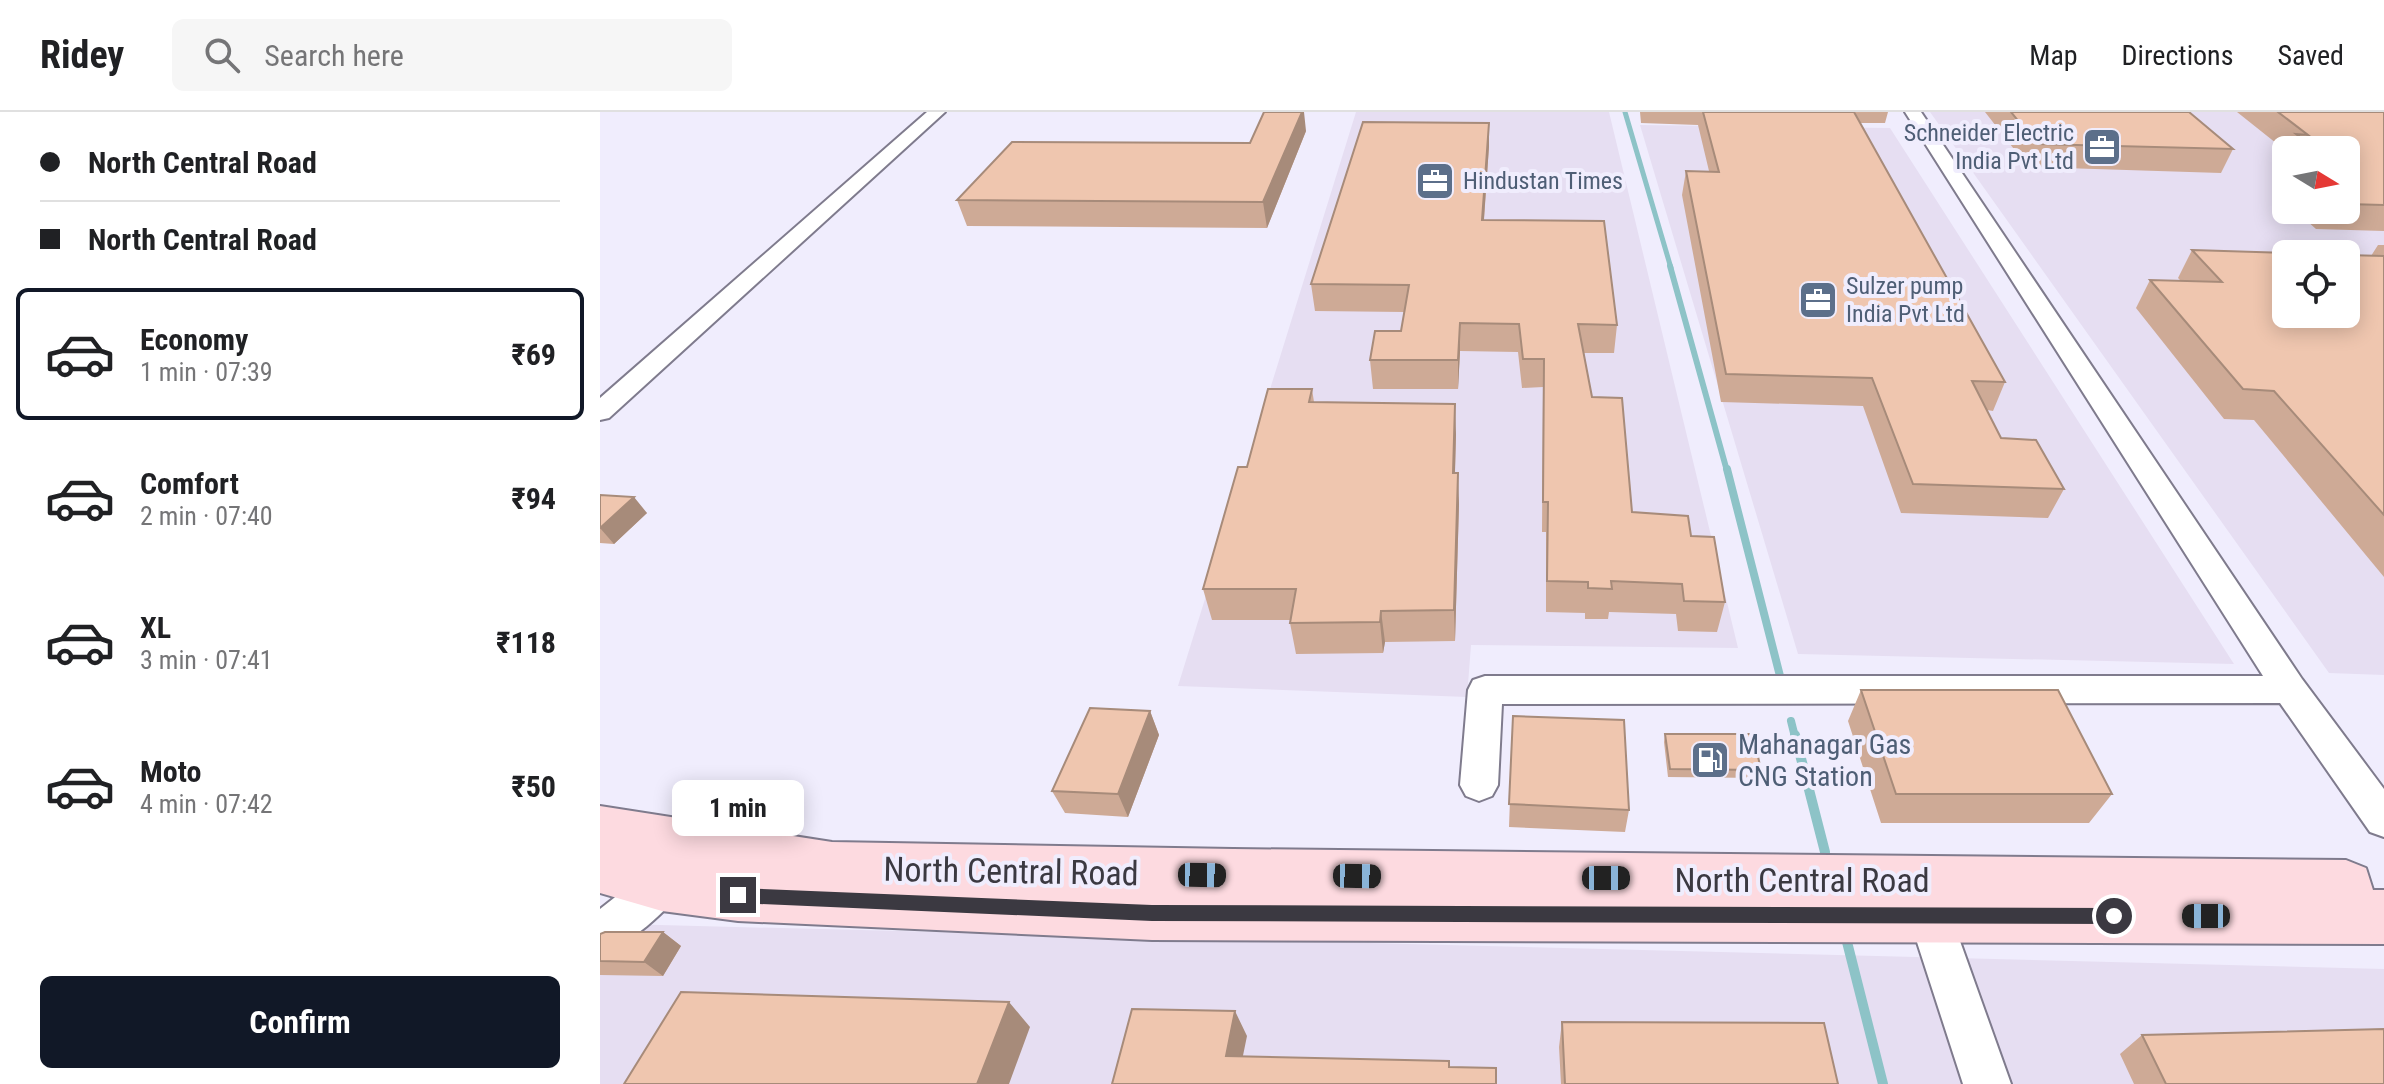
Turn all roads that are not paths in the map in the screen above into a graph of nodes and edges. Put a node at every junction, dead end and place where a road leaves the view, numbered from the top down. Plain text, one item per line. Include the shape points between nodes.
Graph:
1 (937, 112) edge
2 (1913, 112) edge
3 (600, 412) edge
4 (2290, 689) junction
5 (1479, 785) dead end
6 (2384, 820) edge
7 (600, 830) edge
8 (600, 868) edge
9 (662, 885) junction
10 (2384, 887) edge
11 (1908, 904) junction
12 (2384, 917) edge
13 (600, 936) edge
14 (1987, 1084) edge

1 - 3 street
2 - 4 street
4 - 5 street via 1485,690
4 - 6 street
7 - 11 main road, North Central Road via 832,867 1233,875
8 - 9 main road, North Central Road
9 - 11 main road, North Central Road via 738,895 1152,913 1755,914
9 - 13 street
10 - 11 main road, North Central Road
11 - 12 main road, North Central Road
11 - 14 street

